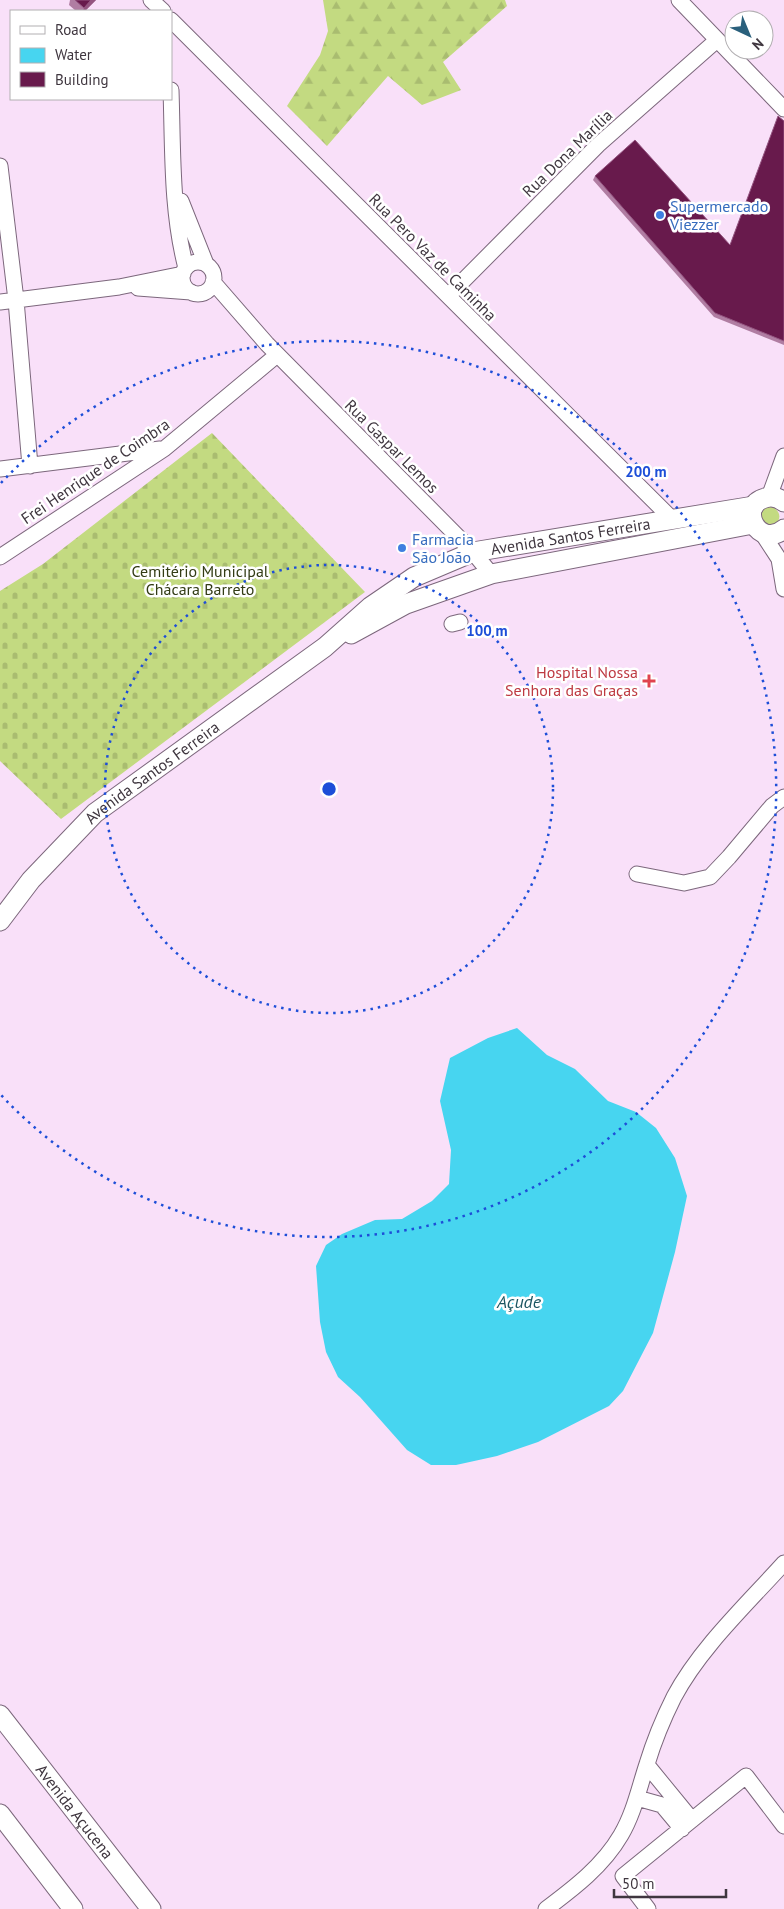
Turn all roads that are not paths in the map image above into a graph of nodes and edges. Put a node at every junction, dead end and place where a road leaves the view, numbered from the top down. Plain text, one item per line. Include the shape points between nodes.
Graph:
1 (679, 0) edge
2 (172, 21) edge
3 (717, 40) junction
4 (171, 100) edge
5 (784, 109) edge
6 (0, 166) edge
7 (174, 184) junction
8 (206, 264) junction
9 (184, 271) junction
10 (210, 286) junction
11 (119, 287) junction
12 (192, 292) junction
13 (448, 296) junction
14 (16, 300) junction
15 (0, 302) edge
16 (272, 350) junction
17 (164, 449) junction
18 (784, 456) edge
19 (30, 466) junction
20 (0, 469) edge
21 (775, 501) edge
22 (671, 518) junction
23 (758, 528) junction
24 (784, 529) edge
25 (473, 552) junction
26 (0, 556) edge
27 (491, 574) junction
28 (784, 589) edge
29 (325, 647) junction
30 (784, 798) edge
31 (637, 874) dead end
32 (2, 913) edge
33 (784, 1562) edge
34 (0, 1715) edge
35 (647, 1765) junction
36 (637, 1798) junction
37 (0, 1814) edge
38 (687, 1824) junction
39 (784, 1826) edge
40 (73, 1909) edge
41 (151, 1909) edge
42 (546, 1909) edge
43 (648, 1909) edge

1 - 3 street
2 - 13 street, Rua Pero Vaz de Caminha
3 - 5 street
3 - 13 street, Rua Dona Marília via 598,145
4 - 7 street
6 - 14 street
7 - 8 street
7 - 9 street
8 - 9 street via 197,262
8 - 10 street via 213,272
9 - 11 street
9 - 12 street via 184,284
10 - 12 street via 202,293
10 - 16 street, Rua Gaspar Lemos
11 - 12 street
11 - 14 street
13 - 22 street, Rua Pero Vaz de Caminha
14 - 15 street
14 - 19 street
16 - 17 street, Frei Henrique de Coimbra
16 - 25 street, Rua Gaspar Lemos
17 - 19 street
17 - 26 street, Frei Henrique de Coimbra
18 - 21 street
19 - 20 street
21 - 22 main road, Avenida Santos Ferreira
21 - 23 main road via 752,512
22 - 25 main road, Avenida Santos Ferreira
23 - 24 main road, Avenida Santos Ferreira via 772,534
23 - 27 main road, Avenida Santos Ferreira
23 - 28 street via 779,559
25 - 27 street, Rua Gaspar Lemos
25 - 29 main road, Avenida Santos Ferreira via 414,577 370,607
27 - 29 main road, Avenida Santos Ferreira via 406,604
29 - 32 main road, Avenida Santos Ferreira via 95,813
30 - 31 street via 772,806 710,876 684,883
33 - 35 street via 707,1647 675,1696
34 - 41 main road, Avenida Açucena
35 - 36 street
35 - 38 street
36 - 38 street via 662,1805
36 - 42 street via 621,1834 599,1864
37 - 40 main road
38 - 39 street via 746,1776
38 - 43 street via 623,1876

